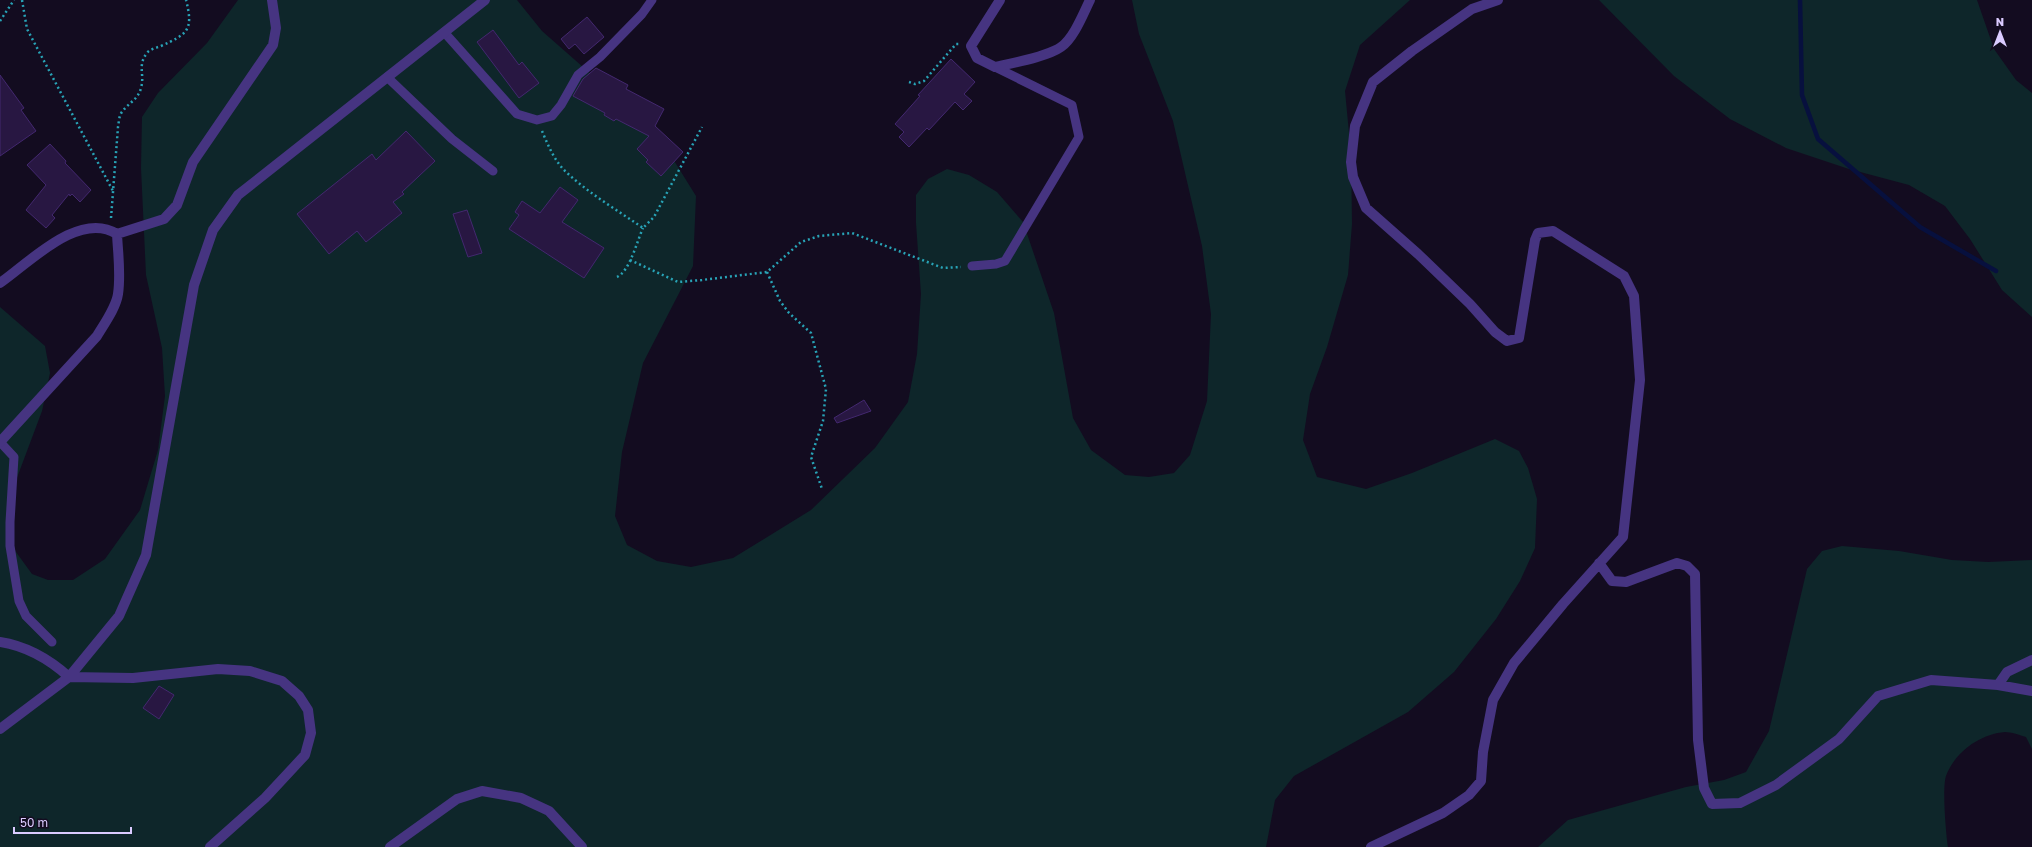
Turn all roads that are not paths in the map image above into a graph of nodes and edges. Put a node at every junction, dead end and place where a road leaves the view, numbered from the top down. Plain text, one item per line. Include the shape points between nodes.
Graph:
1 (272, 0) edge
2 (485, 0) edge
3 (652, 0) edge
4 (1000, 0) edge
5 (1090, 0) edge
6 (1498, 0) edge
7 (444, 32) junction
8 (995, 67) junction
9 (387, 78) junction
10 (493, 171) dead end
11 (112, 231) junction
12 (972, 266) road end
13 (0, 283) edge
14 (0, 442) edge
15 (1599, 563) junction
16 (0, 642) edge
17 (52, 642) dead end
18 (2032, 660) edge
19 (69, 677) junction
20 (1998, 685) junction
21 (2032, 691) edge
22 (0, 728) edge
23 (210, 847) edge
24 (390, 847) edge
25 (582, 847) edge
26 (1371, 847) edge

1 - 11 street via 276,28 273,45 193,162 177,205 164,219
2 - 7 street
3 - 7 lane via 642,14 600,57 578,75 552,116 537,120 517,114
4 - 8 street via 971,46 977,58
5 - 8 street via 1077,27 1061,47
6 - 15 street via 1472,9 1373,82 1355,126 1351,162 1366,208 1418,254 1507,341 1519,338 1538,233 1553,231 1624,276 1634,296 1640,380 1623,537
7 - 9 street
8 - 12 lane via 1072,104 1079,137 1005,261
9 - 10 lane via 452,139
9 - 19 street via 238,195 213,230 194,285 146,555 119,616
11 - 13 street via 96,227 62,237
11 - 14 street via 119,267 118,295 106,320 97,336
14 - 17 lane via 14,457 10,546 20,602 26,616
15 - 20 street via 1612,581 1626,582 1677,563 1687,566 1695,574 1698,740 1704,788 1712,804 1740,803 1776,785 1839,739 1878,696 1931,680
15 - 26 street via 1514,663 1493,700 1483,752 1481,781 1469,795 1443,813
16 - 19 street via 16,645 52,662
18 - 20 street via 2008,672
19 - 22 street
19 - 23 street via 133,678 218,669 250,671 282,681 298,696 308,710 312,733 305,755 265,798
20 - 21 street
24 - 25 street via 458,799 482,791 521,798 549,811

